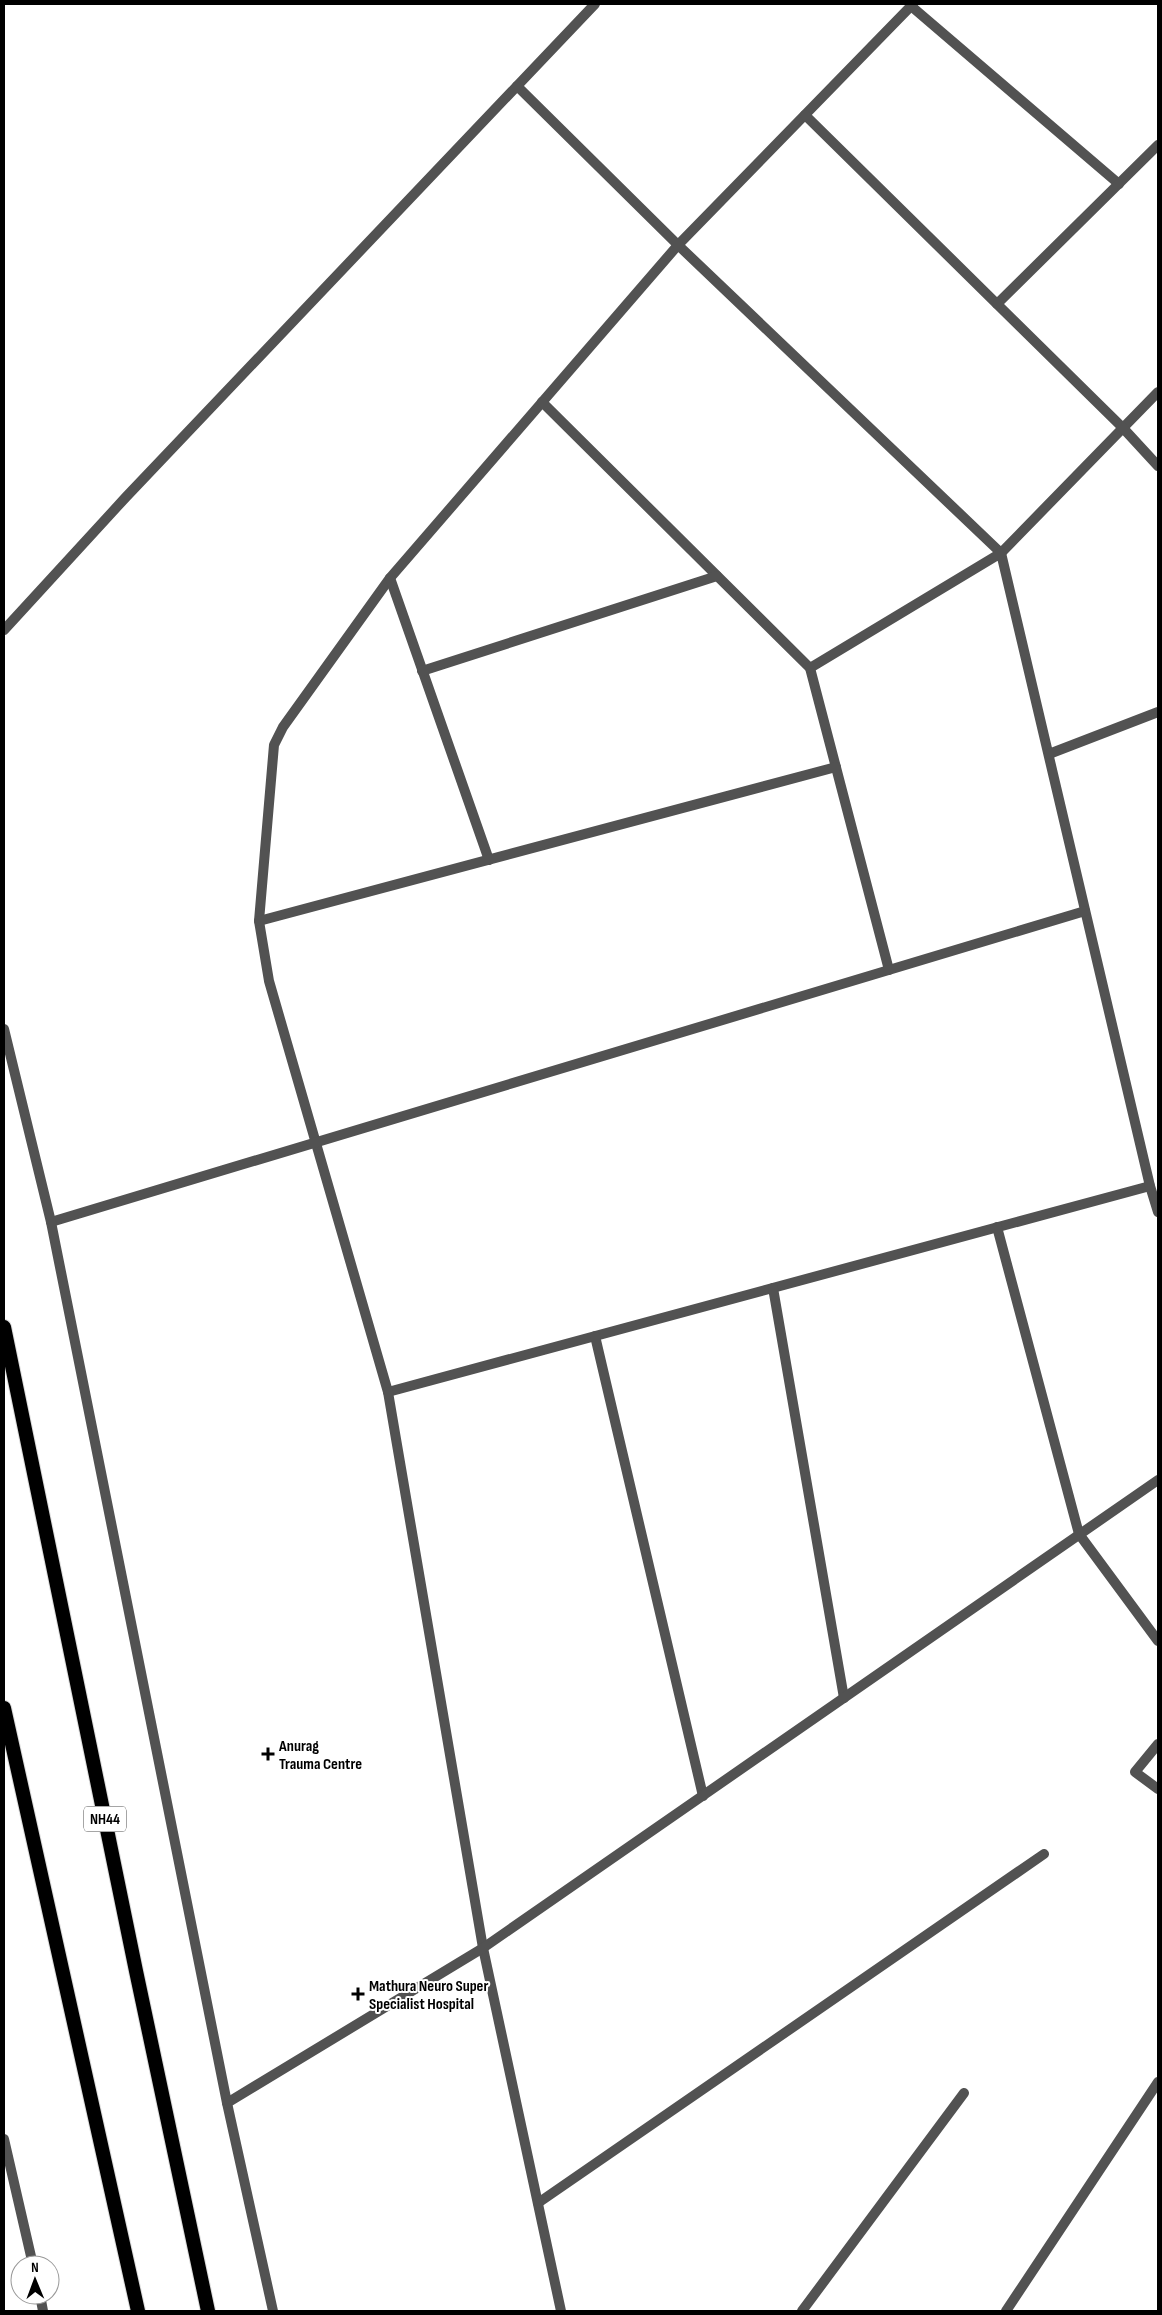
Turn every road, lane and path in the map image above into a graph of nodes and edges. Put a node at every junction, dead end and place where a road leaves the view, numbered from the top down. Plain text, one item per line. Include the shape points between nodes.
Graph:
1 (595, 4) edge
2 (912, 5) edge
3 (516, 86) junction
4 (805, 115) junction
5 (1158, 145) edge
6 (1119, 184) junction
7 (678, 245) junction
8 (997, 304) junction
9 (1158, 392) edge
10 (542, 402) junction
11 (1123, 428) junction
12 (1158, 466) edge
13 (1001, 553) junction
14 (717, 576) junction
15 (390, 578) junction
16 (4, 630) edge
17 (810, 668) junction
18 (422, 671) junction
19 (1158, 712) edge
20 (1048, 754) junction
21 (836, 767) junction
22 (489, 860) junction
23 (1085, 911) junction
24 (259, 921) junction
25 (889, 970) junction
26 (4, 1029) edge
27 (316, 1142) junction
28 (1150, 1186) junction
29 (1158, 1212) edge
30 (51, 1222) junction
31 (997, 1227) junction
32 (773, 1288) junction
33 (4, 1327) edge
34 (595, 1336) junction
35 (388, 1392) junction
36 (1158, 1480) edge
37 (1079, 1534) junction
38 (1158, 1641) edge
39 (844, 1698) junction
40 (4, 1708) edge
41 (1158, 1744) edge
42 (1158, 1789) edge
43 (703, 1796) junction
44 (1044, 1854) dead end
45 (483, 1948) junction
46 (1158, 2082) edge
47 (964, 2093) dead end
48 (227, 2103) junction
49 (4, 2139) edge
50 (538, 2203) junction
51 (31, 2255) edge
52 (138, 2311) edge
53 (208, 2311) edge
54 (273, 2311) edge
55 (561, 2311) edge
56 (802, 2311) edge
57 (1006, 2311) edge

1 - 3 street
2 - 4 street
2 - 6 street
3 - 7 street
3 - 16 street
4 - 7 street
4 - 8 street
5 - 6 street
6 - 8 street
7 - 10 street
7 - 13 street
8 - 11 street
9 - 11 street
10 - 14 street
10 - 15 street
11 - 12 street
11 - 13 street
13 - 17 street
13 - 20 street
14 - 17 street
14 - 18 street
15 - 18 street
15 - 24 street via 283,727 274,745
17 - 21 street
18 - 22 street
19 - 20 street
20 - 23 street
21 - 22 street
21 - 25 street
22 - 24 street
23 - 25 street
23 - 28 street
24 - 27 street via 269,981
25 - 27 street
26 - 30 street
27 - 30 street
27 - 35 street
28 - 29 street
28 - 31 street
30 - 48 street
31 - 32 street
31 - 37 street
32 - 34 street
32 - 39 street
33 - 53 highway, NH44
34 - 35 street
34 - 43 street
35 - 45 street
36 - 37 street
37 - 38 street
37 - 39 street
39 - 43 street
40 - 52 highway
41 - 42 street via 1135,1772
43 - 45 street
44 - 50 street
45 - 48 street
45 - 50 street
46 - 57 street
47 - 56 street
48 - 54 street
49 - 51 street
50 - 55 street

